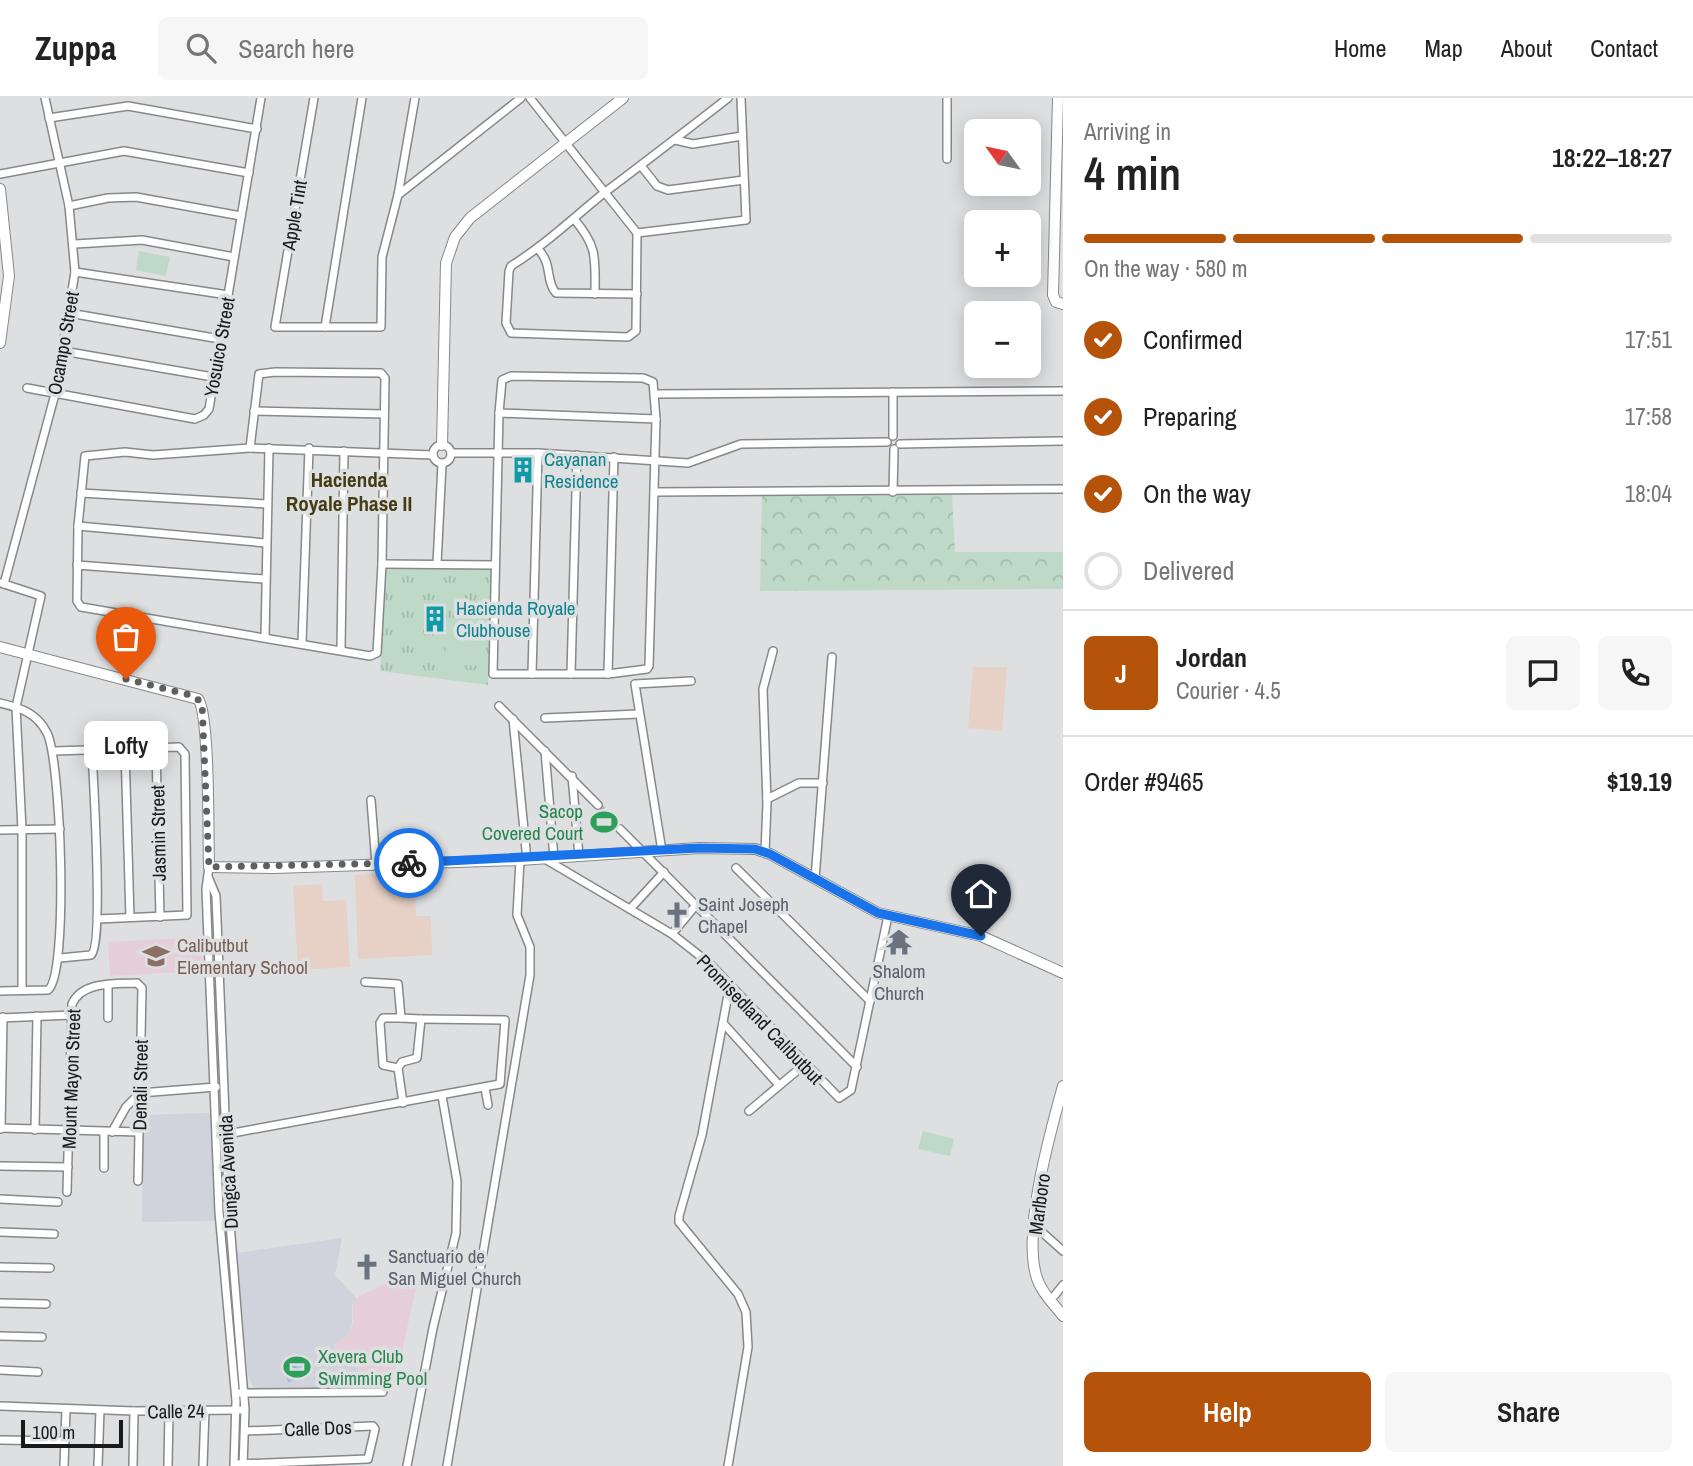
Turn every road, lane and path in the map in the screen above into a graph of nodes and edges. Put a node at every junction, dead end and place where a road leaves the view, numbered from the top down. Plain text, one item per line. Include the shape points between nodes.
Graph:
1 (46, 98) edge
2 (261, 98) edge
3 (314, 98) edge
4 (362, 98) edge
5 (415, 98) edge
6 (521, 98) edge
7 (530, 98) edge
8 (623, 98) edge
9 (727, 98) edge
10 (741, 98) edge
11 (947, 98) edge
12 (1058, 98) edge
13 (49, 118) junction
14 (257, 129) junction
15 (742, 136) junction
16 (675, 140) junction
17 (566, 142) junction
18 (947, 159) dead end
19 (60, 163) junction
20 (642, 167) junction
21 (402, 172) junction
22 (249, 173) junction
23 (0, 174) edge
24 (420, 179) junction
25 (744, 180) junction
26 (0, 189) edge
27 (605, 193) junction
28 (398, 195) junction
29 (69, 206) junction
30 (241, 216) junction
31 (574, 219) junction
32 (637, 233) junction
33 (75, 244) junction
34 (538, 249) junction
35 (234, 257) junction
36 (75, 272) junction
37 (1058, 281) edge
38 (595, 293) junction
39 (637, 294) junction
40 (228, 295) junction
41 (1063, 304) edge
42 (69, 313) junction
43 (325, 327) junction
44 (220, 339) junction
45 (0, 343) edge
46 (63, 351) junction
47 (213, 377) junction
48 (27, 388) dead end
49 (1063, 391) edge
50 (893, 392) junction
51 (55, 394) junction
52 (656, 394) junction
53 (254, 411) junction
54 (499, 413) junction
55 (384, 414) junction
56 (656, 419) junction
57 (890, 439) junction
58 (1063, 441) edge
59 (442, 445) junction
60 (897, 446) junction
61 (250, 448) junction
62 (309, 448) junction
63 (269, 449) junction
64 (344, 451) junction
65 (384, 452) junction
66 (497, 452) junction
67 (451, 453) junction
68 (538, 453) junction
69 (433, 455) junction
70 (577, 455) junction
71 (614, 457) junction
72 (655, 461) junction
73 (442, 464) junction
74 (1063, 489) edge
75 (654, 492) junction
76 (893, 492) junction
77 (81, 493) junction
78 (267, 504) junction
79 (78, 526) junction
80 (266, 543) junction
81 (382, 564) junction
82 (437, 564) junction
83 (77, 565) junction
84 (494, 565) junction
85 (264, 579) junction
86 (2, 583) edge
87 (265, 637) junction
88 (302, 642) junction
89 (0, 647) edge
90 (341, 649) junction
91 (773, 651) dead end
92 (28, 655) junction
93 (832, 657) dead end
94 (532, 674) junction
95 (571, 674) junction
96 (608, 674) junction
97 (691, 681) dead end
98 (0, 703) edge
99 (499, 706) dead end
100 (16, 707) junction
101 (639, 714) junction
102 (545, 718) dead end
103 (513, 719) junction
104 (156, 749) junction
105 (92, 750) junction
106 (125, 750) junction
107 (54, 751) junction
108 (545, 751) junction
109 (572, 776) junction
110 (822, 783) junction
111 (767, 799) junction
112 (372, 800) dead end
113 (598, 804) tunnel mouth
114 (60, 829) junction
115 (620, 829) tunnel mouth
116 (0, 830) edge
117 (22, 830) junction
118 (662, 851) junction
119 (765, 852) junction
120 (642, 853) junction
121 (579, 856) junction
122 (549, 858) junction
123 (523, 860) junction
124 (376, 864) junction
125 (209, 867) junction
126 (736, 868) dead end
127 (664, 872) junction
128 (209, 879) junction
129 (815, 879) junction
130 (696, 905) junction
131 (630, 909) junction
132 (888, 916) junction
133 (130, 917) junction
134 (160, 917) junction
135 (98, 919) junction
136 (672, 934) junction
137 (60, 958) junction
138 (1063, 973) edge
139 (365, 982) dead end
140 (730, 984) junction
141 (108, 985) junction
142 (142, 988) joint
143 (22, 990) junction
144 (0, 991) edge
145 (870, 1001) junction
146 (72, 1015) junction
147 (37, 1016) junction
148 (1, 1018) edge
149 (108, 1018) dead end
150 (401, 1018) junction
151 (421, 1019) junction
152 (723, 1023) junction
153 (805, 1064) junction
154 (857, 1067) junction
155 (398, 1068) junction
156 (779, 1085) junction
157 (224, 1086) junction
158 (1063, 1086) edge
159 (212, 1087) junction
160 (485, 1088) junction
161 (140, 1093) junction
162 (442, 1096) junction
163 (404, 1103) junction
164 (488, 1105) dead end
165 (749, 1111) dead end
166 (0, 1129) edge
167 (35, 1130) junction
168 (69, 1131) junction
169 (108, 1132) junction
170 (139, 1132) junction
171 (225, 1134) junction
172 (214, 1137) junction
173 (0, 1166) edge
174 (68, 1167) junction
175 (104, 1168) dead end
176 (138, 1181) dead end
177 (67, 1192) dead end
178 (0, 1199) edge
179 (58, 1202) dead end
180 (1034, 1225) junction
181 (0, 1232) edge
182 (54, 1234) dead end
183 (1063, 1251) edge
184 (0, 1266) edge
185 (50, 1268) dead end
186 (1063, 1286) edge
187 (1055, 1295) dead end
188 (0, 1303) edge
189 (46, 1304) dead end
190 (1063, 1316) edge
191 (0, 1336) edge
192 (42, 1337) dead end
193 (0, 1370) edge
194 (38, 1372) dead end
195 (383, 1392) dead end
196 (239, 1393) junction
197 (0, 1406) edge
198 (65, 1409) junction
199 (236, 1409) junction
200 (100, 1410) junction
201 (205, 1410) junction
202 (245, 1410) junction
203 (169, 1411) junction
204 (134, 1412) junction
205 (245, 1431) junction
206 (0, 1440) edge
207 (65, 1441) junction
208 (238, 1465) edge
209 (64, 1466) edge
210 (98, 1466) edge
211 (133, 1466) edge
212 (168, 1466) edge
213 (203, 1466) edge
214 (407, 1466) edge
215 (447, 1466) edge
216 (728, 1466) edge

1 - 13 street, Ocampo Street
2 - 14 street, Yosuico Street
3 - 43 street, Apple Tint via 274,325
4 - 43 street
5 - 21 street
6 - 24 street
7 - 17 street
8 - 17 street
9 - 16 street
10 - 15 street
11 - 18 street
12 - 37 street
13 - 14 street via 128,106
13 - 19 street, Ocampo Street
14 - 22 street, Yosuico Street
15 - 16 street via 694,144
15 - 25 street
16 - 20 street
17 - 27 street
17 - 59 street via 470,218 452,244 444,280
19 - 22 street via 124,151
19 - 23 street
19 - 29 street, Ocampo Street
20 - 25 street via 657,186 668,190
20 - 27 street
21 - 24 street
21 - 28 street
22 - 30 street, Yosuico Street
24 - 28 street
25 - 32 street via 744,222
26 - 45 street via 9,276
27 - 31 street
27 - 32 street
28 - 43 street via 382,257 382,326
29 - 30 street via 136,197
29 - 33 street, Ocampo Street
30 - 35 street, Yosuico Street
31 - 34 street
31 - 38 street via 591,239 595,252
32 - 39 street
33 - 35 street via 142,240
33 - 36 street, Ocampo Street
34 - 38 street via 549,261 554,291
34 - 39 street via 509,271 506,323 511,333 633,335
35 - 40 street, Yosuico Street
36 - 40 street
36 - 42 street, Ocampo Street
37 - 41 street via 1054,299
38 - 39 street
40 - 44 street, Yosuico Street
42 - 44 street
42 - 46 street, Ocampo Street
44 - 47 street, Yosuico Street
46 - 47 street
46 - 51 street, Ocampo Street
47 - 51 street, Yosuico Street via 209,409 200,418
48 - 51 street, Yosuico Street
49 - 50 street
50 - 52 street
50 - 57 street
51 - 86 street, Ocampo Street
52 - 54 street via 653,382 643,378 511,376 502,380
52 - 56 street
53 - 55 street
53 - 55 street via 259,374 381,373 385,378
53 - 61 street
54 - 56 street
54 - 66 street
55 - 65 street
56 - 72 street
57 - 60 street via 889,447
57 - 60 street via 899,438
57 - 72 street via 741,444 688,463
58 - 60 street
59 - 67 street
59 - 69 street
60 - 76 street
61 - 63 street
61 - 77 street via 153,456 88,453
62 - 63 street
62 - 64 street
62 - 88 street
63 - 78 street
64 - 65 street
64 - 90 street
65 - 69 street
65 - 81 street
66 - 67 street
66 - 68 street
66 - 84 street
67 - 73 street
68 - 70 street
68 - 94 street
69 - 73 street
70 - 71 street
70 - 95 street
71 - 72 street
71 - 96 street
72 - 75 street
73 - 82 street
74 - 76 street
75 - 76 street
75 - 96 street via 649,666
77 - 78 street
77 - 79 street
78 - 80 street
79 - 80 street
79 - 83 street
80 - 85 street
81 - 82 street
81 - 90 street via 377,653 370,656
82 - 84 street
83 - 85 street
83 - 87 street via 80,607
84 - 94 street via 493,674
85 - 87 street
86 - 92 street via 41,595
87 - 88 street
88 - 90 street
89 - 92 street
91 - 111 street via 763,689
92 - 100 street
92 - 125 street via 202,703
93 - 110 street
94 - 95 street
95 - 96 street
97 - 101 street via 635,684
98 - 100 street
99 - 103 street
100 - 107 street via 37,717
100 - 117 street
101 - 102 street
101 - 118 street
103 - 108 street
103 - 123 street
104 - 106 street
104 - 134 street, Jasmin Street
104 - 134 street via 183,749 185,768 187,915
105 - 106 street
105 - 107 street
105 - 135 street
106 - 133 street
107 - 114 street
108 - 109 street
108 - 122 street
109 - 113 street
109 - 121 street
110 - 111 street via 799,783
110 - 129 street
111 - 119 street
112 - 124 street
114 - 117 street
114 - 137 street
115 - 120 street
116 - 117 street
117 - 143 street
118 - 119 street
118 - 120 street
119 - 129 street
120 - 121 street
120 - 127 street
121 - 122 street
122 - 123 street
122 - 131 street, Promisedland Calibutbut
123 - 124 street
123 - 215 street via 517,915 530,947 530,975
124 - 125 street
125 - 128 street, Dungca Avenida
126 - 145 street
127 - 130 street
127 - 131 street
128 - 157 street, Dungca Avenida via 216,896
128 - 159 street, Dungca Avenida
129 - 132 street
130 - 136 street
130 - 154 street
131 - 136 street, Promisedland Calibutbut
132 - 138 street via 981,936
132 - 145 street, Promisedland Calibutbut
133 - 134 street
133 - 135 street
135 - 137 street via 94,953
136 - 140 street, Promisedland Calibutbut
137 - 143 street via 52,988
139 - 150 street via 399,985
140 - 152 street
140 - 153 street, Promisedland Calibutbut
141 - 142 street, Mount Mayon Street via 136,983
141 - 146 street, Mount Mayon Street via 90,987 78,995
141 - 149 street
142 - 161 street, Denali Street
143 - 144 street
145 - 154 street, Promisedland Calibutbut
146 - 147 street
146 - 168 street, Mount Mayon Street
147 - 148 street
147 - 167 street
148 - 166 street
150 - 151 street
150 - 155 street via 383,1018 380,1023 383,1065
151 - 155 street via 417,1058
151 - 160 street via 507,1022 503,1080
152 - 156 street
152 - 216 street via 702,1135 679,1222 738,1294 748,1323
153 - 154 street, Promisedland Calibutbut via 839,1098 851,1090
153 - 156 street
155 - 163 street
156 - 165 street
157 - 159 street
157 - 171 street, Dungca Avenida
158 - 180 street, Marlboro
159 - 161 street
159 - 172 street, Dungca Avenida
160 - 162 street
160 - 164 street
161 - 169 street
161 - 170 street, Denali Street
162 - 163 street
162 - 214 street via 457,1181 456,1233
163 - 171 street
166 - 167 street
167 - 168 street
168 - 169 street
168 - 174 street, Mount Mayon Street
169 - 170 street
169 - 175 street
170 - 176 street, Denali Street
171 - 172 street
171 - 196 street, Dungca Avenida
172 - 196 street, Dungca Avenida
173 - 174 street
174 - 177 street, Mount Mayon Street
178 - 179 street
180 - 183 street
180 - 190 street, Marlboro via 1036,1276
181 - 182 street
184 - 185 street
186 - 187 street
188 - 189 street
191 - 192 street
193 - 194 street
195 - 196 street
196 - 199 street, Dungca Avenida
196 - 202 street, Dungca Avenida
197 - 198 street, Calle 24
198 - 200 street, Calle 24
198 - 207 street
199 - 201 street, Calle 24
199 - 202 street, Calle 24
199 - 208 street, Dungca Avenida
200 - 204 street, Calle 24
200 - 210 street
201 - 203 street, Calle 24
201 - 213 street
202 - 205 street, Dungca Avenida
203 - 204 street, Calle 24
203 - 212 street
204 - 211 street
205 - 208 street, Dungca Avenida
205 - 208 street, Calle Dos via 373,1426 368,1459
206 - 207 street
207 - 209 street

